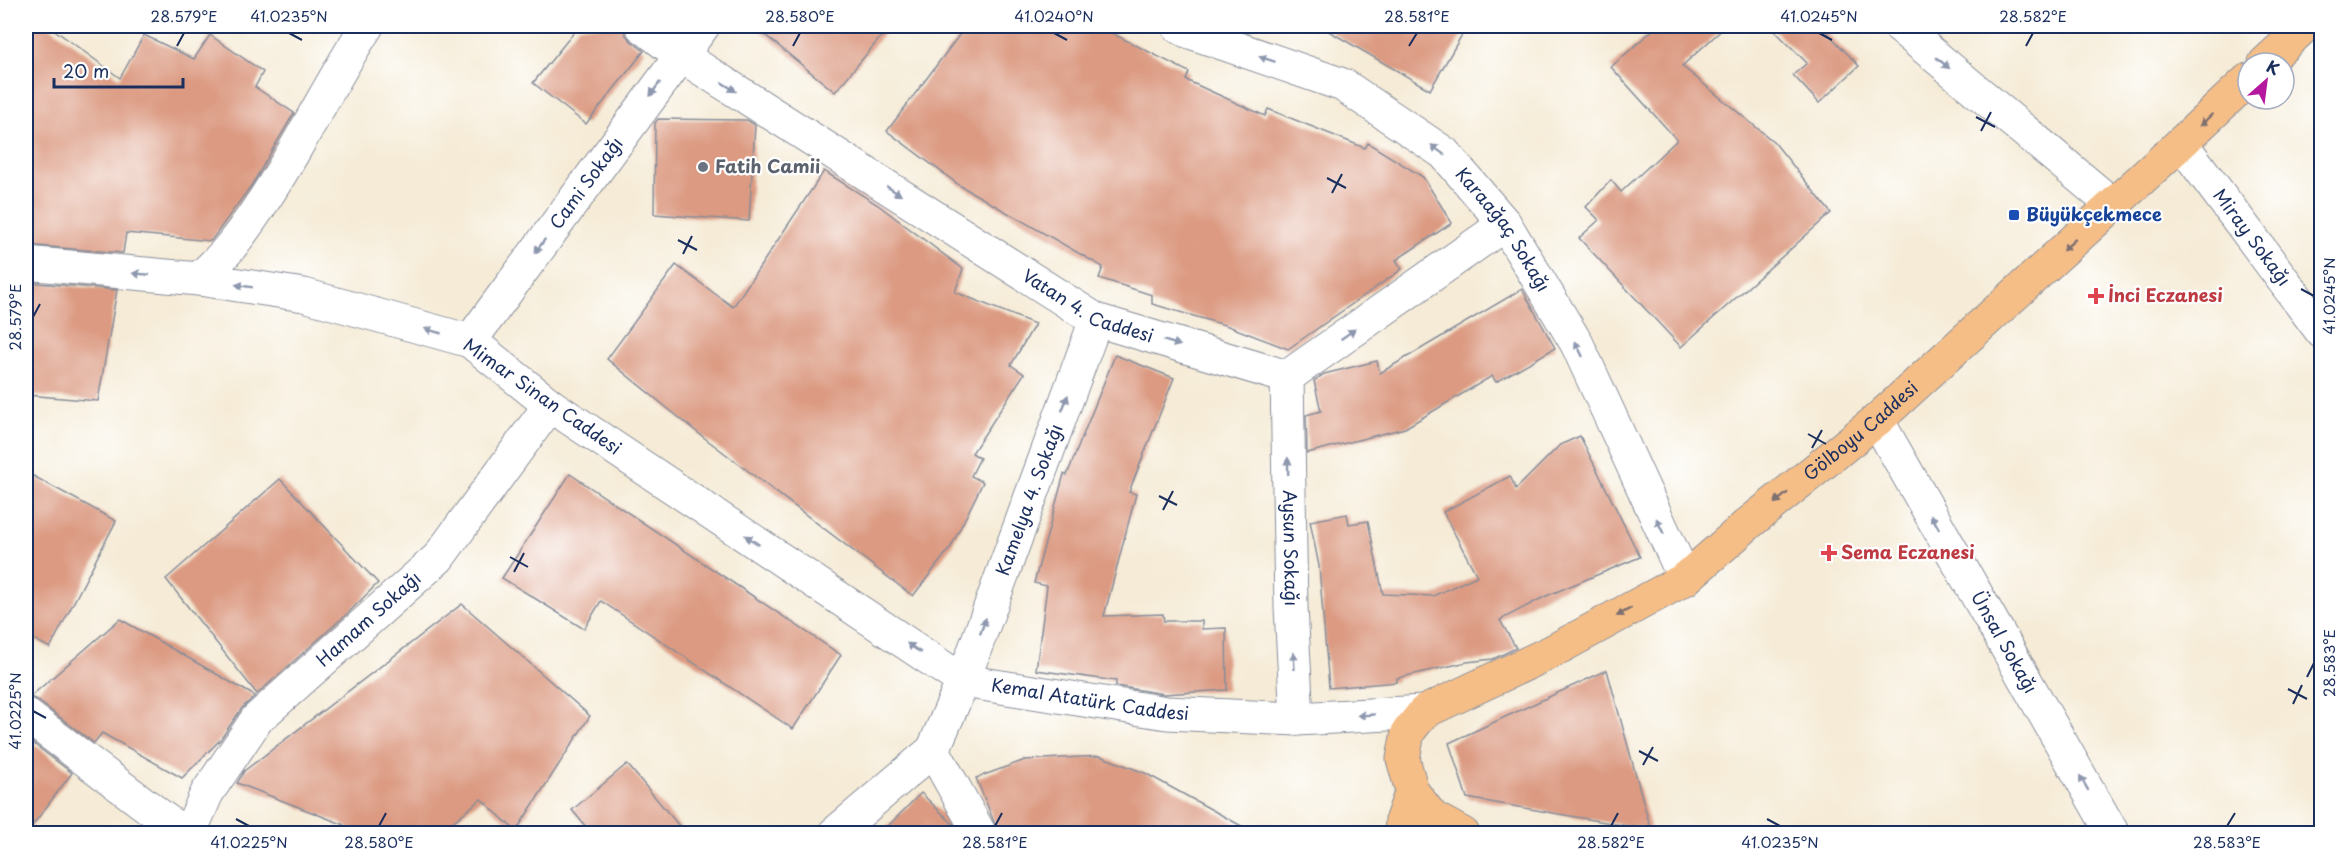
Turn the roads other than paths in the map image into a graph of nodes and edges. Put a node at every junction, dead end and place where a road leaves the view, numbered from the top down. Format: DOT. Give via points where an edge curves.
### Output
graph roads {
  1 [pos="366,26"];
  2 [pos="642,26"];
  3 [pos="703,26"];
  4 [pos="1178,26"];
  5 [pos="1899,26"];
  6 [pos="2305,26"];
  7 [pos="2278,51"];
  8 [pos="680,56"];
  9 [pos="2236,91"];
  10 [pos="2181,143"];
  11 [pos="2113,205"];
  12 [pos="1505,224"];
  13 [pos="26,263"];
  14 [pos="199,279"];
  15 [pos="1096,320"];
  16 [pos="2322,332"];
  17 [pos="470,341"];
  18 [pos="1287,378"];
  19 [pos="550,405"];
  20 [pos="1877,420"];
  21 [pos="1684,579"];
  22 [pos="963,681"];
  23 [pos="1424,712"];
  24 [pos="26,715"];
  25 [pos="1297,719"];
  26 [pos="933,750"];
  27 [pos="1412,791"];
  28 [pos="184,834"];
  29 [pos="189,834"];
  30 [pos="834,834"];
  31 [pos="980,834"];
  32 [pos="1401,834"];
  33 [pos="1463,834"];
  34 [pos="2113,834"];
  1 -- 14 [label="street" via="284,167 231,246"];
  2 -- 8 [label="street, Vatan 4. Caddesi"];
  3 -- 8 [label="street, Cami Sokağı"];
  12 -- 4 [label="street, Karaağaç Sokağı, one-way" via="1444,153 1343,85"];
  5 -- 11 [label="street, one-way"];
  6 -- 7 [label="main road"];
  8 -- 15 [label="street, Vatan 4. Caddesi, one-way"];
  8 -- 17 [label="street, Cami Sokağı, one-way"];
  9 -- 10 [label="main road, Gölboyu Caddesi, one-way"];
  10 -- 11 [label="main road, Gölboyu Caddesi"];
  10 -- 16 [label="street, Miray Sokağı"];
  11 -- 20 [label="main road, Gölboyu Caddesi, one-way"];
  18 -- 12 [label="street, one-way"];
  21 -- 12 [label="street, Karaağaç Sokağı, one-way" via="1577,345"];
  14 -- 13 [label="street, Mimar Sinan Caddesi, one-way"];
  17 -- 14 [label="street, Mimar Sinan Caddesi, one-way" via="303,295"];
  15 -- 18 [label="street, Vatan 4. Caddesi, one-way"];
  22 -- 15 [label="street, Kamelya 4. Sokağı, one-way"];
  17 -- 19 [label="street, Mimar Sinan Caddesi"];
  25 -- 18 [label="street, Aysun Sokağı, one-way"];
  22 -- 19 [label="street, Mimar Sinan Caddesi, one-way"];
  19 -- 29 [label="street, Hamam Sokağı" via="438,558 257,719 207,793"];
  20 -- 21 [label="main road, Gölboyu Caddesi, one-way"];
  34 -- 20 [label="street, Ünsal Sokağı, one-way"];
  21 -- 23 [label="main road, Gölboyu Caddesi, one-way" via="1551,652"];
  22 -- 25 [label="street, Kemal Atatürk Caddesi" via="1167,713"];
  22 -- 26 [label="street"];
  23 -- 25 [label="street, Kemal Atatürk Caddesi, one-way"];
  23 -- 27 [label="main road" via="1408,732 1403,759"];
  24 -- 28 [label="street"];
  26 -- 30 [label="street"];
  26 -- 31 [label="street"];
  27 -- 32 [label="main road"];
  27 -- 33 [label="main road" via="1432,817"];
}
